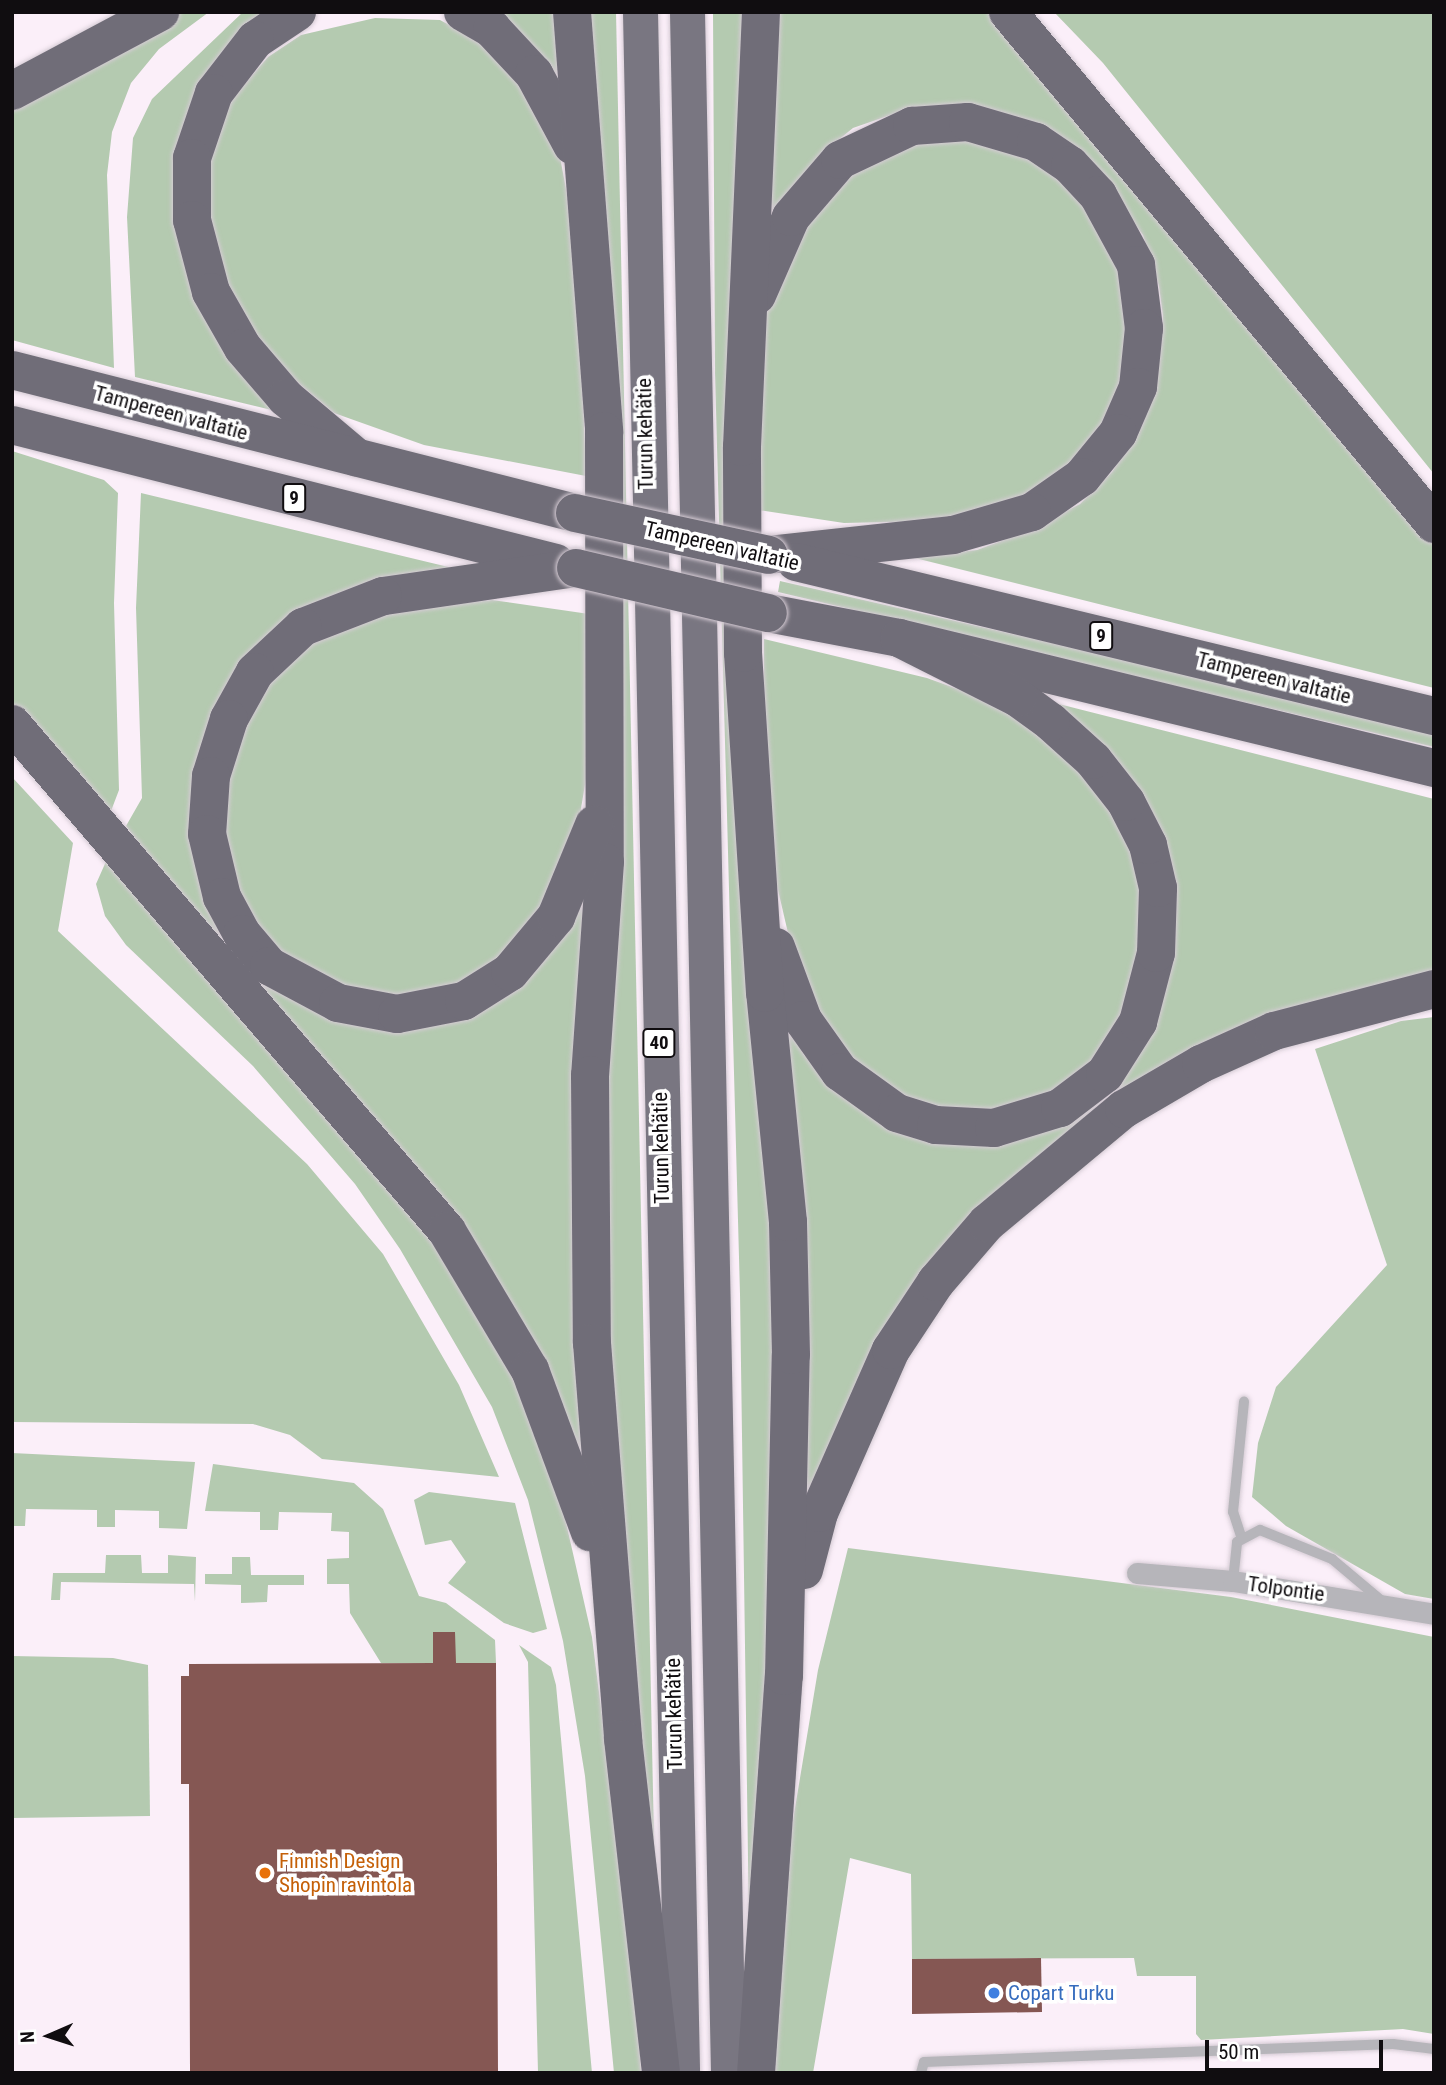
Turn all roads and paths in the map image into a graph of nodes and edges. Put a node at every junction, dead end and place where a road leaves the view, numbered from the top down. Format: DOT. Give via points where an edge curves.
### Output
graph roads {
  1 [pos="160,12"];
  2 [pos="297,12"];
  3 [pos="463,12"];
  4 [pos="572,12"];
  5 [pos="640,12"];
  6 [pos="687,12"];
  7 [pos="761,12"];
  8 [pos="1008,12"];
  9 [pos="12,91"];
  10 [pos="585,184"];
  11 [pos="747,324"];
  12 [pos="12,370"];
  13 [pos="12,425"];
  14 [pos="363,463"];
  15 [pos="1434,524"];
  16 [pos="769,555"];
  17 [pos="576,568"];
  18 [pos="899,638"];
  19 [pos="1434,716"];
  20 [pos="12,724"];
  21 [pos="1434,768"];
  22 [pos="604,793"];
  23 [pos="757,886"];
  24 [pos="1434,989"];
  25 [pos="1244,1402"];
  26 [pos="1241,1536"];
  27 [pos="1137,1573"];
  28 [pos="1233,1581"];
  29 [pos="610,1594"];
  30 [pos="1385,1604"];
  31 [pos="1434,1614"];
  32 [pos="786,1637"];
  33 [pos="1434,2049"];
  34 [pos="661,2073"];
  35 [pos="682,2073"];
  36 [pos="728,2073"];
  37 [pos="756,2073"];
  38 [pos="921,2073"];
  1 -- 9 [label="highway"];
  2 -- 14 [label="highway" via="255,40 214,93 192,158 192,220 205,276 243,348 286,398"];
  3 -- 10 [label="highway" via="500,37 546,90"];
  4 -- 10 [label="highway"];
  5 -- 35 [label="highway, Turun kehätie / 40"];
  6 -- 36 [label="highway, 40"];
  7 -- 11 [label="highway"];
  8 -- 15 [label="highway"];
  10 -- 22 [label="highway" via="604,431"];
  11 -- 16 [label="highway" via="791,217 822,177 874,140 912,126 948,122 984,124 1022,136 1070,165 1098,195 1129,246 1143,303 1142,367 1132,405 1103,455 1064,492 1032,512 980,529"];
  11 -- 23 [label="highway" via="743,653"];
  12 -- 14 [label="highway, Tampereen valtatie / 9"];
  13 -- 17 [label="highway, 9"];
  14 -- 16 [label="highway, Tampereen valtatie / 9, bridge"];
  16 -- 19 [label="highway, Tampereen valtatie / 9"];
  17 -- 18 [label="highway, 9, bridge"];
  17 -- 22 [label="highway" via="383,596 334,612 290,636 255,672 220,739 207,796 209,855 242,934 284,977 355,1008 426,1011 489,988 542,939 571,891"];
  18 -- 21 [label="highway, 9"];
  18 -- 23 [label="highway" via="1018,698 1051,722 1093,760 1130,810 1148,845 1158,888 1156,953 1130,1037 1094,1084 1033,1120 962,1128 897,1114 853,1083 811,1033 787,981"];
  20 -- 29 [label="highway" via="447,1231 530,1370 555,1429"];
  22 -- 29 [label="highway" via="588,1199 592,1343"];
  23 -- 32 [label="highway" via="791,1292"];
  24 -- 32 [label="highway" via="1274,1031 1201,1064 1124,1109 987,1223 936,1282 891,1350 854,1424 819,1513"];
  25 -- 26 [label="lane" via="1233,1512"];
  26 -- 28 [label="lane"];
  26 -- 30 [label="lane" via="1260,1530 1279,1534 1332,1559"];
  27 -- 28 [label="street, Tolpontie"];
  28 -- 30 [label="street, Tolpontie"];
  29 -- 34 [label="highway"];
  30 -- 31 [label="street, Tolpontie"];
  32 -- 37 [label="highway"];
  33 -- 38 [label="lane" via="1393,2045 924,2062"];
}
